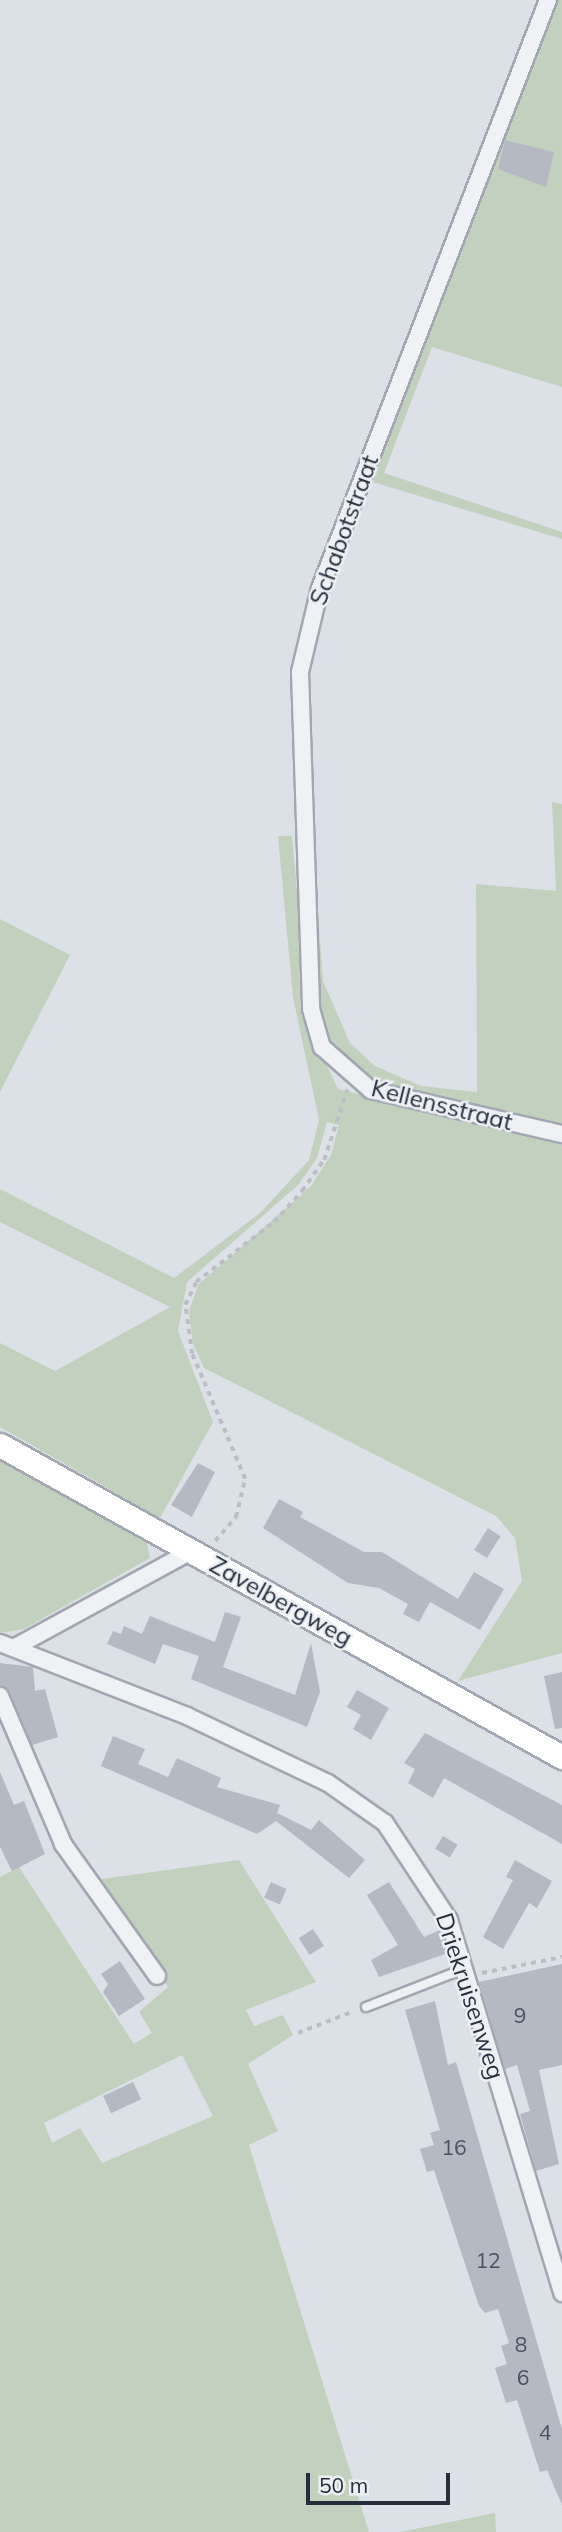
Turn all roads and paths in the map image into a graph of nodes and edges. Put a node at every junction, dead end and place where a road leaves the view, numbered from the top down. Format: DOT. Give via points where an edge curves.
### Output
graph roads {
  1 [pos="548,0"];
  2 [pos="351,1078"];
  3 [pos="562,1134"];
  4 [pos="0,1445"];
  5 [pos="191,1551"];
  6 [pos="0,1643"];
  7 [pos="17,1646"];
  8 [pos="0,1696"];
  9 [pos="562,1757"];
  10 [pos="562,1957"];
  11 [pos="466,1973"];
  12 [pos="157,1976"];
  13 [pos="366,2007"];
  14 [pos="298,2033"];
  15 [pos="562,2293"];
  1 -- 2 [label="street, Schabotstraat" via="320,587 300,672 311,1009 323,1047"];
  2 -- 3 [label="street, Kellensstraat" via="371,1090"];
  2 -- 5 [label="path, Kellensstraat" via="324,1160 302,1191 274,1222 196,1282 185,1306 192,1354 245,1479 236,1517 217,1539"];
  4 -- 5 [label="main road, Zavelbergweg"];
  5 -- 7 [label="street"];
  5 -- 9 [label="main road, Zavelbergweg"];
  6 -- 7 [label="street, Driekruisenweg"];
  7 -- 11 [label="street, Driekruisenweg" via="187,1716 361,1802 424,1873"];
  8 -- 12 [label="street" via="63,1844"];
  10 -- 11 [label="path"];
  11 -- 13 [label="lane"];
  11 -- 15 [label="street, Driekruisenweg"];
  13 -- 14 [label="path"];
}
